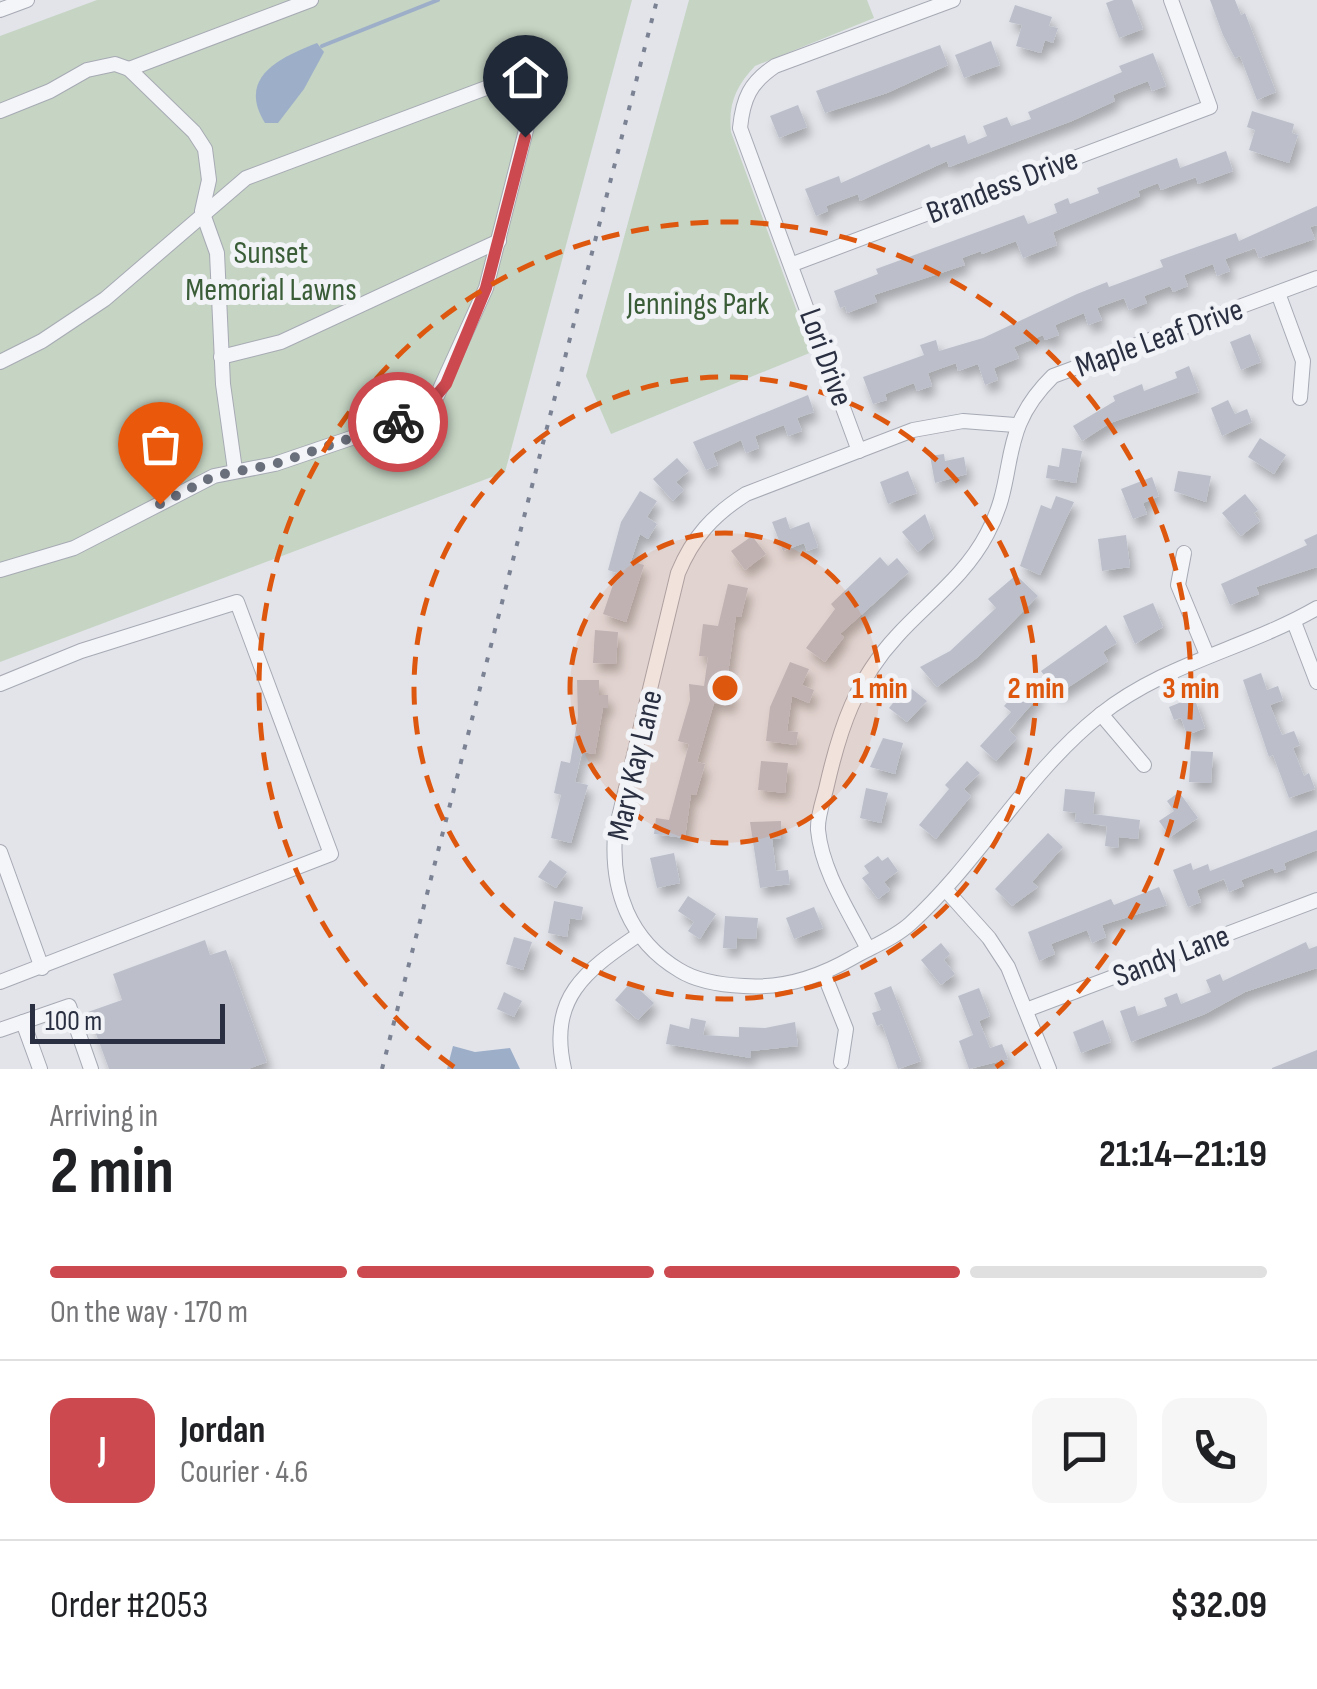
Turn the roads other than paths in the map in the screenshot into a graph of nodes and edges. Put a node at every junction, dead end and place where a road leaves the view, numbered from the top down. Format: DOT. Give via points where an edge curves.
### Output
graph roads {
  1 [pos="27,0"];
  2 [pos="311,0"];
  3 [pos="953,0"];
  4 [pos="1171,0"];
  5 [pos="0,10"];
  6 [pos="129,69"];
  7 [pos="0,111"];
  8 [pos="202,212"];
  9 [pos="499,241"];
  10 [pos="793,264"];
  11 [pos="1317,278"];
  12 [pos="1278,293"];
  13 [pos="221,356"];
  14 [pos="0,362"];
  15 [pos="1300,398"];
  16 [pos="1015,425"];
  17 [pos="860,451"];
  18 [pos="235,470"];
  19 [pos="1184,553"];
  20 [pos="0,570"];
  21 [pos="1317,608"];
  22 [pos="1294,622"];
  23 [pos="1207,655"];
  24 [pos="1317,682"];
  25 [pos="0,684"];
  26 [pos="1101,714"];
  27 [pos="1144,764"];
  28 [pos="0,852"];
  29 [pos="944,889"];
  30 [pos="1317,900"];
  31 [pos="638,935"];
  32 [pos="868,949"];
  33 [pos="0,965"];
  34 [pos="42,968"];
  35 [pos="824,974"];
  36 [pos="3,981"];
  37 [pos="1026,1010"];
  38 [pos="23,1022"];
  39 [pos="0,1030"];
  40 [pos="841,1062"];
  41 [pos="40,1069"];
  42 [pos="92,1069"];
  43 [pos="564,1069"];
  44 [pos="1049,1069"];
  1 -- 5 [label="street"];
  2 -- 6 [label="street"];
  3 -- 10 [label="street, Lori Drive" via="775,66 755,80 740,128"];
  4 -- 10 [label="street, Brandess Drive" via="1210,107"];
  6 -- 7 [label="street" via="102,64"];
  6 -- 8 [label="street" via="205,149 209,180"];
  8 -- 9 [label="street" via="263,170 542,67"];
  8 -- 13 [label="street" via="217,253"];
  8 -- 14 [label="street" via="105,299"];
  9 -- 13 [label="street" via="281,342"];
  9 -- 18 [label="street" via="446,384 426,408 275,464"];
  10 -- 17 [label="street, Lori Drive"];
  11 -- 12 [label="street, Maple Leaf Drive"];
  12 -- 15 [label="street" via="1303,361"];
  12 -- 16 [label="street, Maple Leaf Drive" via="1053,376"];
  13 -- 18 [label="street"];
  16 -- 17 [label="street, Mary Kay Lane" via="963,421 913,430"];
  16 -- 32 [label="street, Maple Leaf Drive" via="988,533 960,576 893,640 857,686 837,740 818,828 832,876"];
  17 -- 31 [label="street, Mary Kay Lane" via="746,494 690,546 615,834 618,894"];
  18 -- 20 [label="street" via="74,548"];
  19 -- 23 [label="street" via="1178,585"];
  21 -- 22 [label="street, Mary Kay Lane"];
  22 -- 23 [label="street, Mary Kay Lane"];
  22 -- 24 [label="street"];
  23 -- 26 [label="street, Mary Kay Lane" via="1137,687"];
  25 -- 34 [label="street" via="237,602 331,854"];
  26 -- 27 [label="street"];
  26 -- 29 [label="street, Mary Kay Lane" via="1026,788"];
  28 -- 34 [label="street"];
  29 -- 32 [label="street, Mary Kay Lane" via="908,926"];
  29 -- 37 [label="street" via="989,938"];
  30 -- 37 [label="street, Sandy Lane"];
  31 -- 35 [label="street, Mary Kay Lane" via="689,976 723,985 767,988"];
  31 -- 43 [label="street" via="574,985 562,1016"];
  32 -- 35 [label="street, Mary Kay Lane"];
  33 -- 36 [label="street"];
  34 -- 36 [label="street"];
  35 -- 40 [label="street" via="846,1029"];
  37 -- 44 [label="street"];
  38 -- 39 [label="street"];
  38 -- 41 [label="street"];
  38 -- 42 [label="street" via="68,1006"];
}
